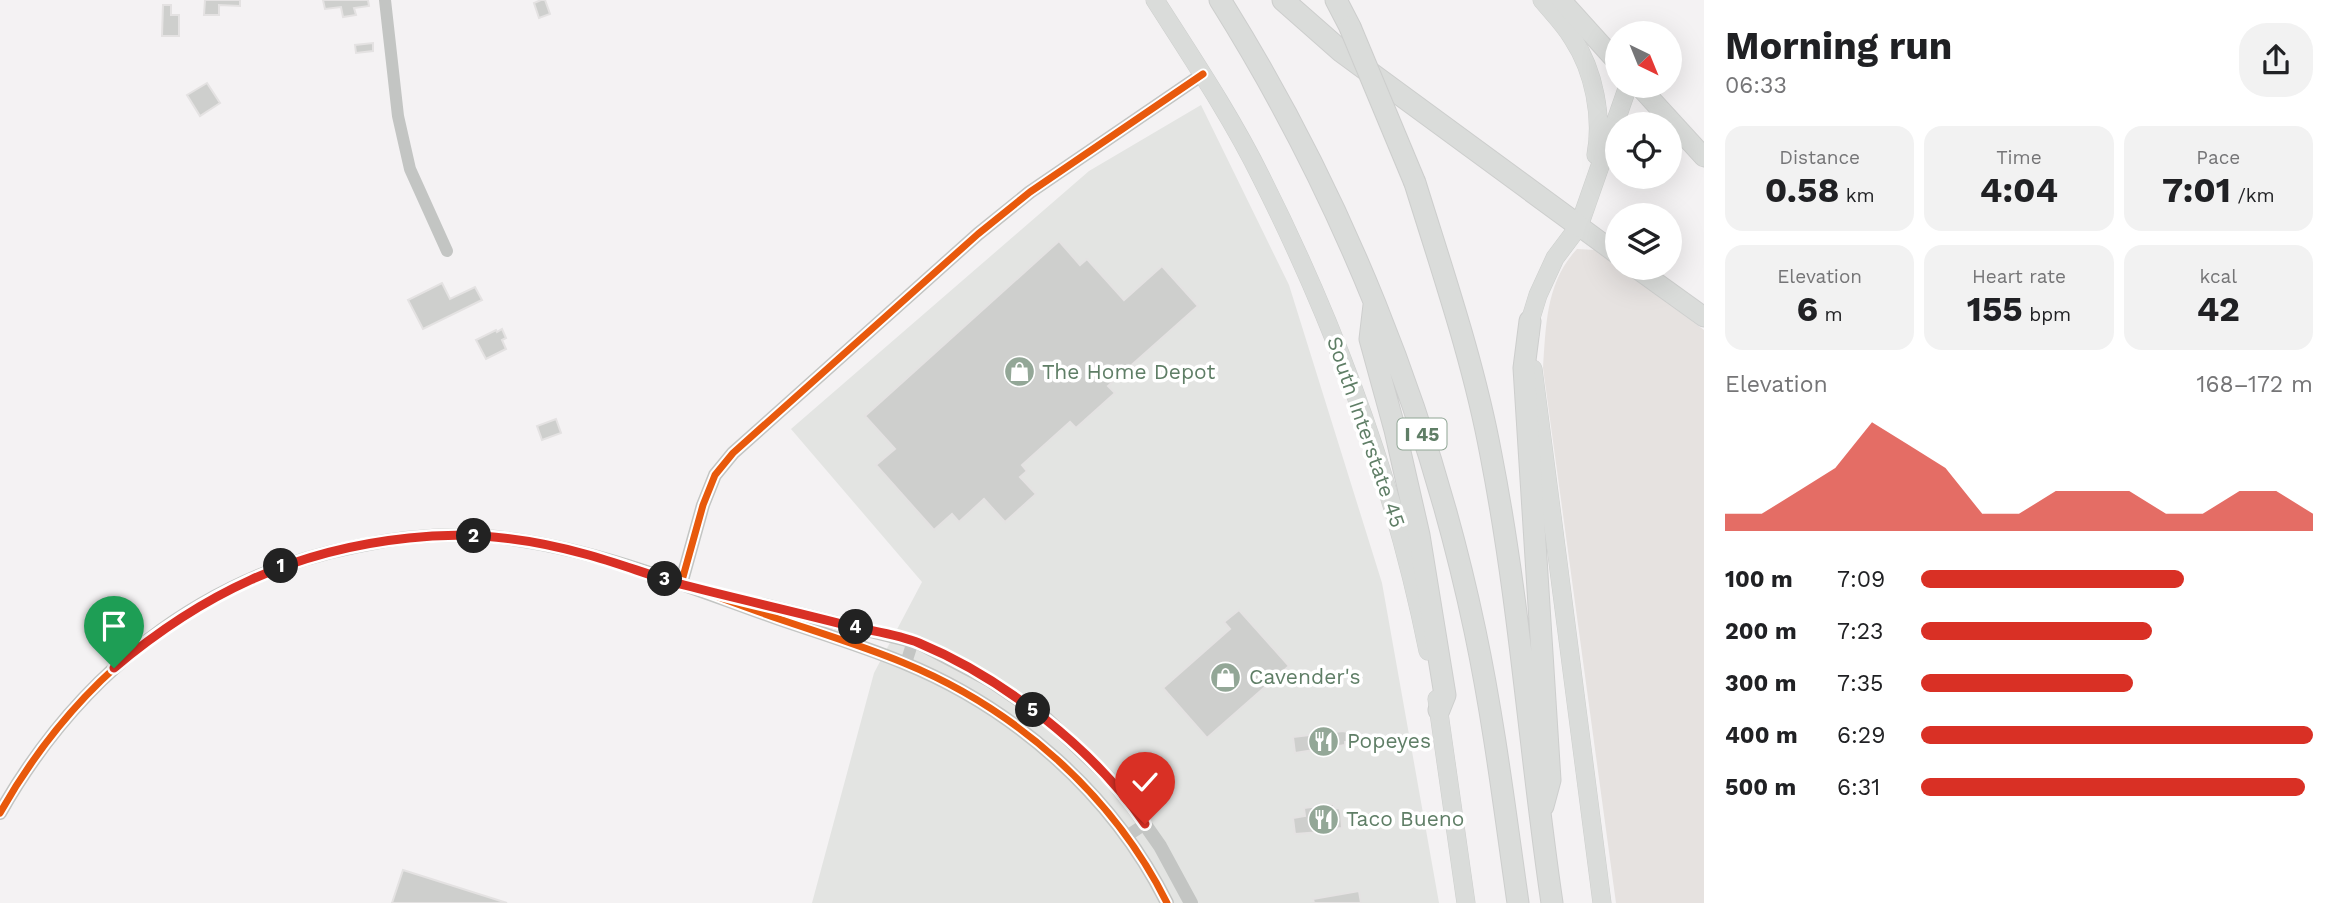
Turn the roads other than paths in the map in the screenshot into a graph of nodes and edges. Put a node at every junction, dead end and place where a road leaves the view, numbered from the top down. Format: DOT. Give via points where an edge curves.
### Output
graph roads {
  1 [pos="385,0"];
  2 [pos="1155,0"];
  3 [pos="1220,0"];
  4 [pos="1283,0"];
  5 [pos="1336,0"];
  6 [pos="1542,0"];
  7 [pos="1561,0"];
  8 [pos="1605,49"];
  9 [pos="1203,74"];
  10 [pos="1624,98"];
  11 [pos="1650,98"];
  12 [pos="1704,158"];
  13 [pos="1588,196"];
  14 [pos="1579,226"];
  15 [pos="1605,245"];
  16 [pos="447,251"];
  17 [pos="1653,280"];
  18 [pos="1374,303"];
  19 [pos="1704,317"];
  20 [pos="1530,321"];
  21 [pos="681,584"];
  22 [pos="913,641"];
  23 [pos="906,663"];
  24 [pos="1439,710"];
  25 [pos="0,813"];
  26 [pos="1540,818"];
  27 [pos="1145,824"];
  28 [pos="1127,836"];
  29 [pos="1167,903"];
  30 [pos="1191,903"];
  31 [pos="1466,903"];
  32 [pos="1518,903"];
  33 [pos="1552,903"];
  34 [pos="1602,903"];
  1 -- 16 [label="street" via="398,116 410,169"];
  2 -- 9 [label="main road, South Interstate 45"];
  3 -- 18 [label="highway, I 45" via="1318,176"];
  4 -- 14 [label="highway" via="1342,52"];
  5 -- 26 [label="highway, bridge" via="1415,183 1457,318 1491,453 1516,605"];
  6 -- 13 [label="main road" via="1573,37 1585,60 1596,101 1599,139"];
  7 -- 8 [label="main road"];
  9 -- 21 [label="street" via="1030,192 733,453 715,475 707,495"];
  9 -- 24 [label="main road, South Interstate 45" via="1261,175 1319,297 1352,383 1415,587"];
  10 -- 13 [label="main road"];
  11 -- 12 [label="main road"];
  13 -- 14 [label="main road"];
  14 -- 15 [label="main road"];
  14 -- 20 [label="main road" via="1545,276"];
  17 -- 19 [label="main road"];
  18 -- 24 [label="highway" via="1370,339 1419,535 1445,695"];
  18 -- 32 [label="highway, I 45" via="1425,442 1464,582 1492,724"];
  20 -- 26 [label="highway" via="1524,368 1550,780"];
  20 -- 34 [label="main road"];
  21 -- 22 [label="street"];
  21 -- 23 [label="street"];
  21 -- 25 [label="street" via="552,546 479,536 397,539 294,561 190,610 114,668 63,720"];
  22 -- 23 [label="street"];
  22 -- 27 [label="street" via="989,680 1046,719 1108,777"];
  23 -- 28 [label="street" via="972,696 1021,729 1075,775"];
  24 -- 31 [label="main road, South Interstate 45"];
  26 -- 33 [label="highway"];
  27 -- 28 [label="street"];
  27 -- 30 [label="street"];
  28 -- 29 [label="street"];
}
